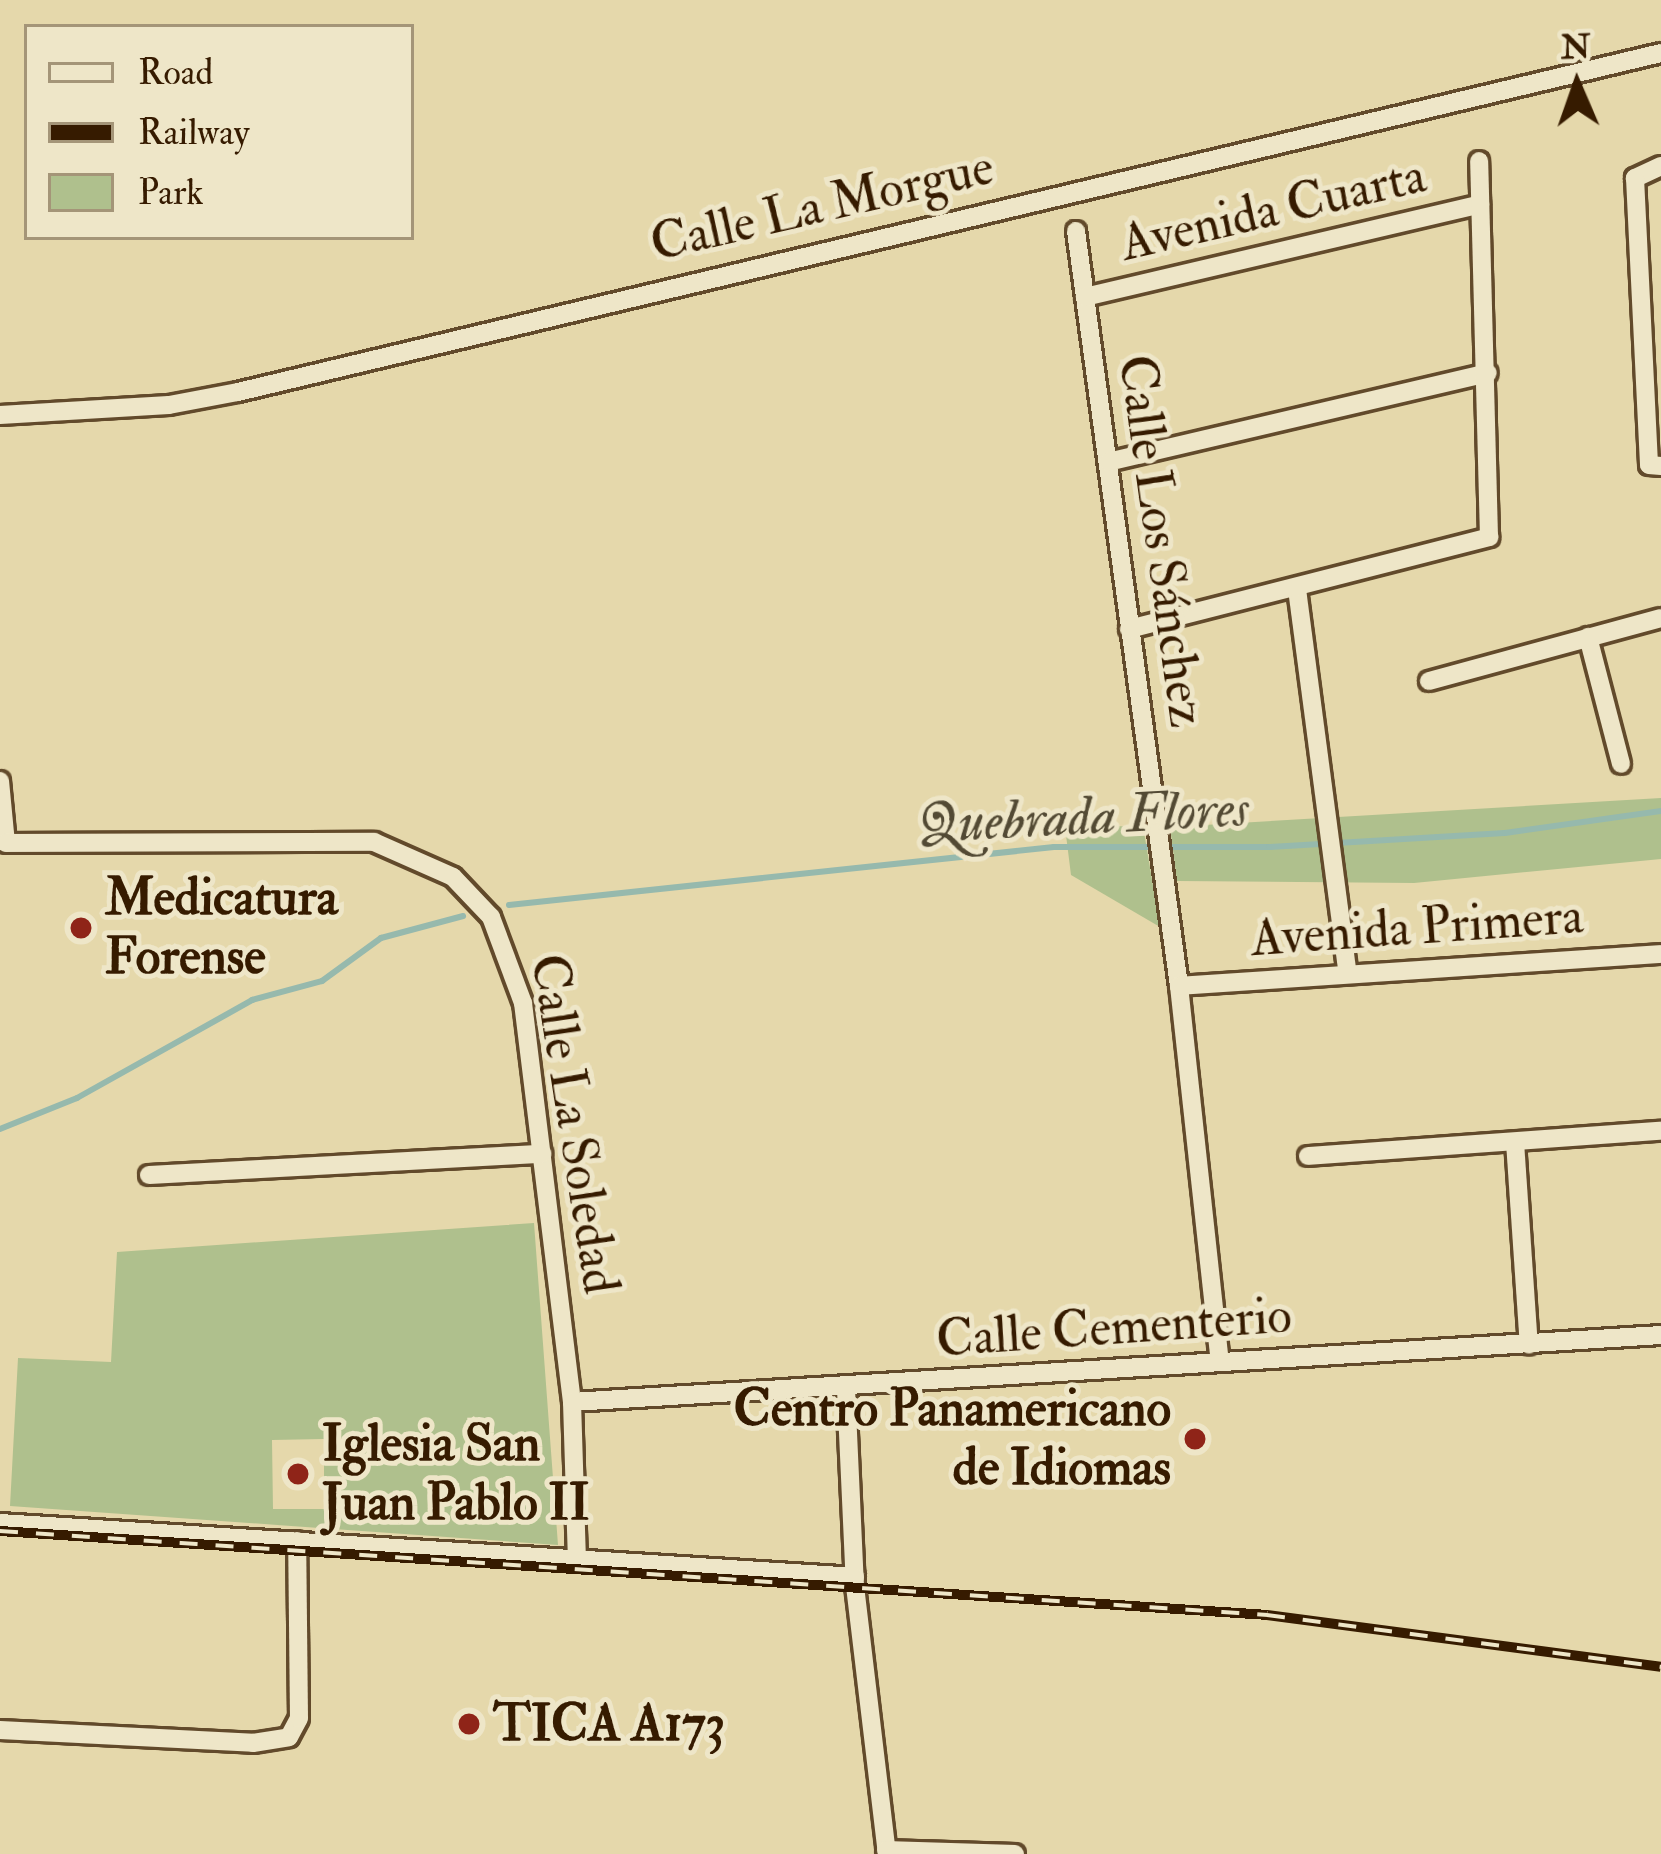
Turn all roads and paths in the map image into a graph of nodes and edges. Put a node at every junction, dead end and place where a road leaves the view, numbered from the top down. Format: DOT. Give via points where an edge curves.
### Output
graph roads {
  1 [pos="1661,53"];
  2 [pos="1479,161"];
  3 [pos="1661,166"];
  4 [pos="1480,204"];
  5 [pos="1076,231"];
  6 [pos="1085,297"];
  7 [pos="1488,373"];
  8 [pos="0,415"];
  9 [pos="1108,462"];
  10 [pos="1657,467"];
  11 [pos="1297,589"];
  12 [pos="1661,618"];
  13 [pos="1130,628"];
  14 [pos="1588,637"];
  15 [pos="1429,682"];
  16 [pos="1621,764"];
  17 [pos="0,781"];
  18 [pos="1661,955"];
  19 [pos="1348,974"];
  20 [pos="1179,986"];
  21 [pos="1661,1131"];
  22 [pos="1515,1142"];
  23 [pos="542,1154"];
  24 [pos="1308,1156"];
  25 [pos="149,1175"];
  26 [pos="1661,1335"];
  27 [pos="1529,1346"];
  28 [pos="1220,1362"];
  29 [pos="846,1388"];
  30 [pos="572,1402"];
  31 [pos="0,1523"];
  32 [pos="297,1540"];
  33 [pos="577,1560"];
  34 [pos="855,1576"];
  35 [pos="0,1730"];
  36 [pos="887,1852"];
  37 [pos="1016,1854"];
  1 -- 8 [label="street, Calle La Morgue" via="238,392 169,405"];
  2 -- 4 [label="street"];
  3 -- 10 [label="street" via="1638,172"];
  4 -- 6 [label="street, Avenida Cuarta"];
  4 -- 7 [label="street"];
  5 -- 6 [label="street, Calle Los Sánchez"];
  6 -- 9 [label="street, Calle Los Sánchez"];
  7 -- 9 [label="street"];
  7 -- 11 [label="street" via="1489,537"];
  9 -- 13 [label="street, Calle Los Sánchez"];
  11 -- 13 [label="street"];
  11 -- 19 [label="street"];
  12 -- 14 [label="street"];
  13 -- 20 [label="street, Calle Los Sánchez"];
  14 -- 15 [label="street"];
  14 -- 16 [label="street"];
  17 -- 23 [label="street, Calle La Soledad" via="6,843 374,842 453,877 508,945"];
  18 -- 19 [label="street, Avenida Primera"];
  19 -- 20 [label="street, Avenida Primera"];
  20 -- 28 [label="street, Calle Los Sánchez"];
  21 -- 22 [label="street"];
  22 -- 24 [label="street"];
  22 -- 27 [label="street"];
  23 -- 25 [label="street"];
  23 -- 30 [label="street, Calle La Soledad"];
  26 -- 27 [label="street, Calle Cementerio"];
  27 -- 28 [label="street, Calle Cementerio"];
  28 -- 29 [label="street, Calle Cementerio"];
  29 -- 30 [label="street, Calle Cementerio"];
  29 -- 34 [label="street"];
  30 -- 33 [label="street, Calle La Soledad"];
  31 -- 32 [label="street"];
  32 -- 33 [label="street"];
  32 -- 35 [label="street" via="299,1718 289,1737 253,1743"];
  33 -- 34 [label="street"];
  34 -- 36 [label="street"];
  36 -- 37 [label="street"];
}
